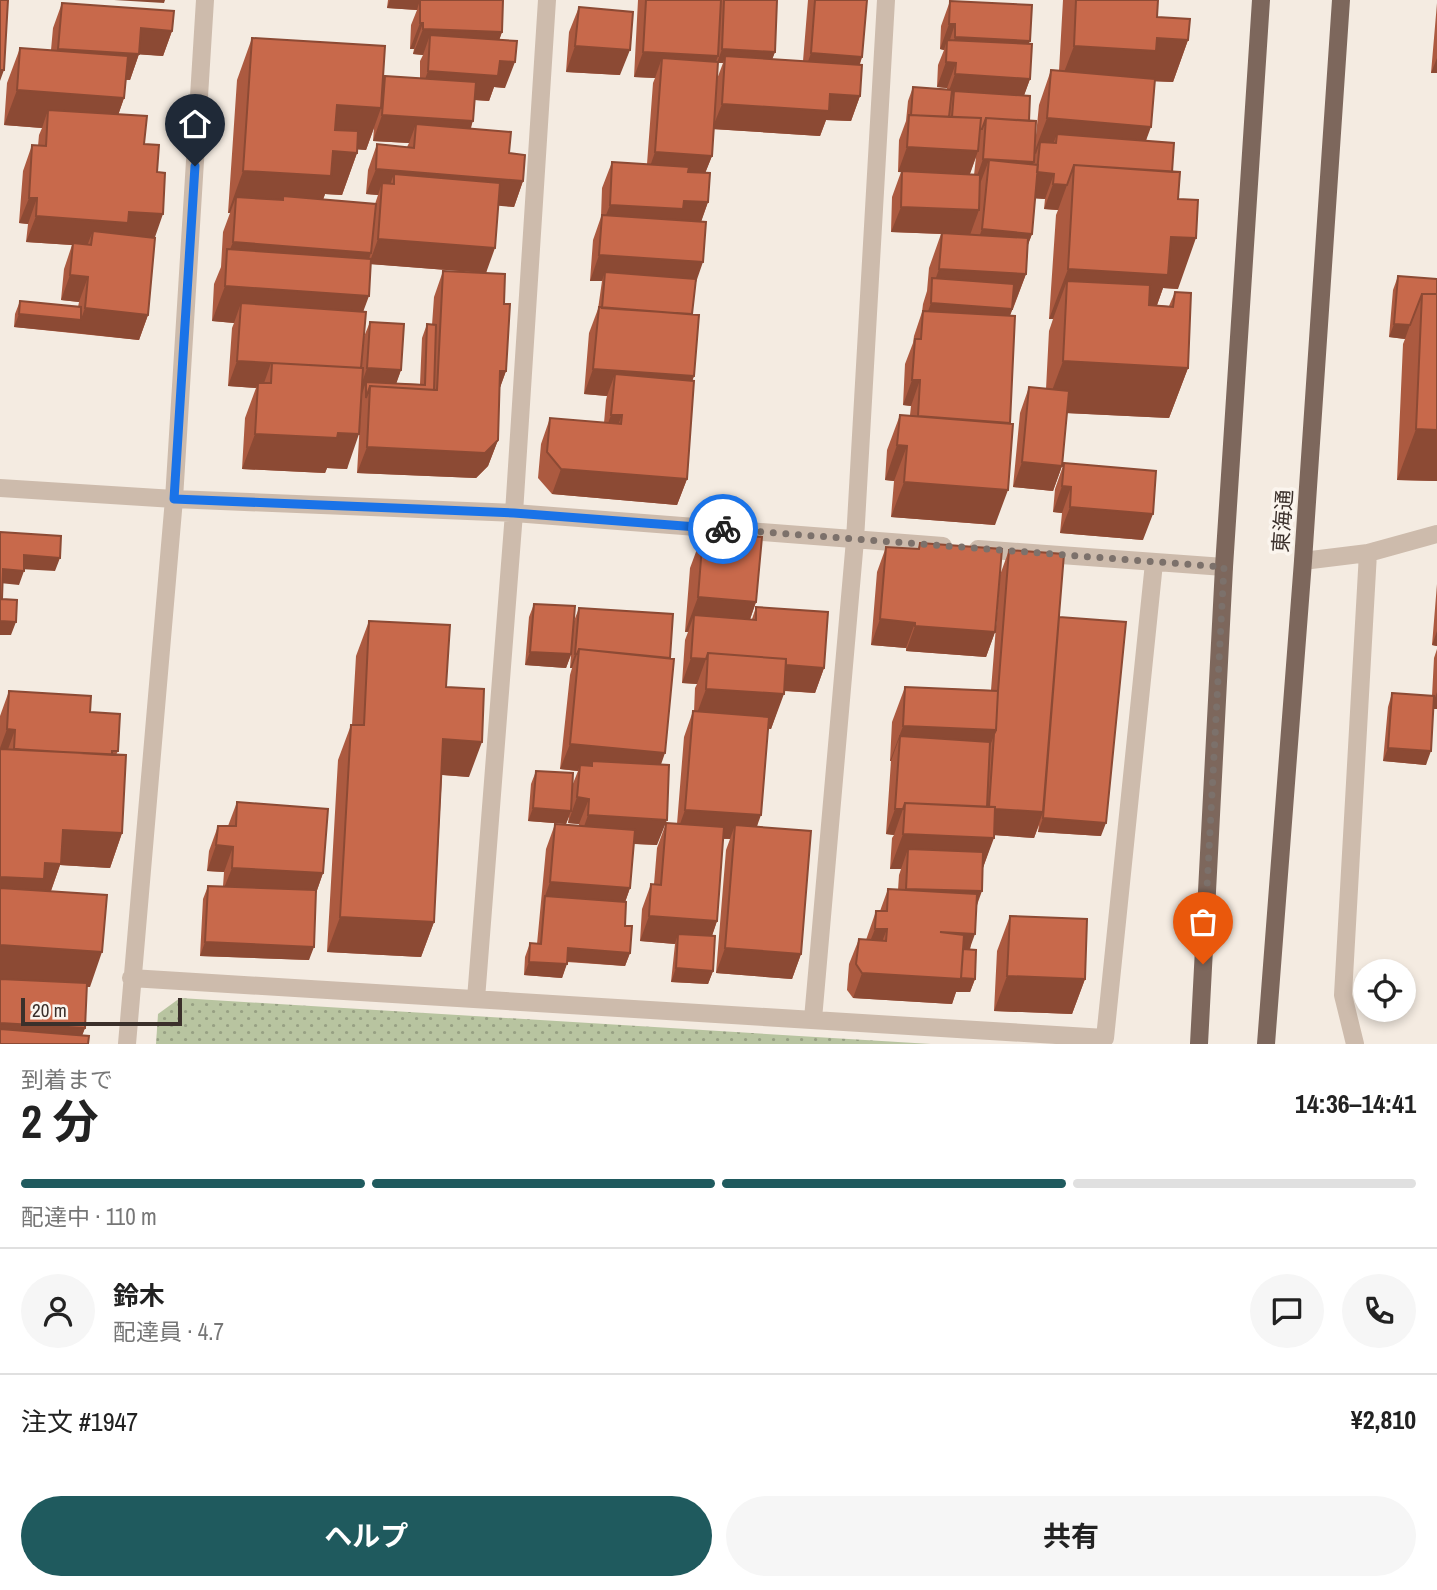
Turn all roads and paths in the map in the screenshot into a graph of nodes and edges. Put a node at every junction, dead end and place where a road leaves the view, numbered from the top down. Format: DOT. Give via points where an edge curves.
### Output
graph roads {
  1 [pos="205,0"];
  2 [pos="547,0"];
  3 [pos="886,0"];
  4 [pos="1261,0"];
  5 [pos="1341,0"];
  6 [pos="0,488"];
  7 [pos="174,499"];
  8 [pos="514,513"];
  9 [pos="1437,534"];
  10 [pos="855,540"];
  11 [pos="1368,553"];
  12 [pos="1303,561"];
  13 [pos="1154,563"];
  14 [pos="1224,567"];
  15 [pos="131,978"];
  16 [pos="476,999"];
  17 [pos="813,1019"];
  18 [pos="1105,1041"];
  19 [pos="127,1044"];
  20 [pos="1199,1044"];
  21 [pos="1266,1044"];
  22 [pos="1355,1044"];
  1 -- 7 [label="street"];
  2 -- 8 [label="street"];
  3 -- 10 [label="street"];
  4 -- 14 [label="main road"];
  5 -- 12 [label="main road, 東海通"];
  6 -- 7 [label="street"];
  7 -- 8 [label="street"];
  7 -- 15 [label="street"];
  8 -- 10 [label="street"];
  8 -- 16 [label="street"];
  9 -- 11 [label="street"];
  10 -- 13 [label="street"];
  10 -- 17 [label="street"];
  11 -- 12 [label="street"];
  11 -- 22 [label="street" via="1343,995"];
  12 -- 21 [label="main road, 東海通"];
  13 -- 14 [label="street"];
  13 -- 18 [label="street"];
  14 -- 20 [label="main road"];
  15 -- 16 [label="street"];
  15 -- 19 [label="street"];
  16 -- 17 [label="street"];
  17 -- 18 [label="street"];
}
